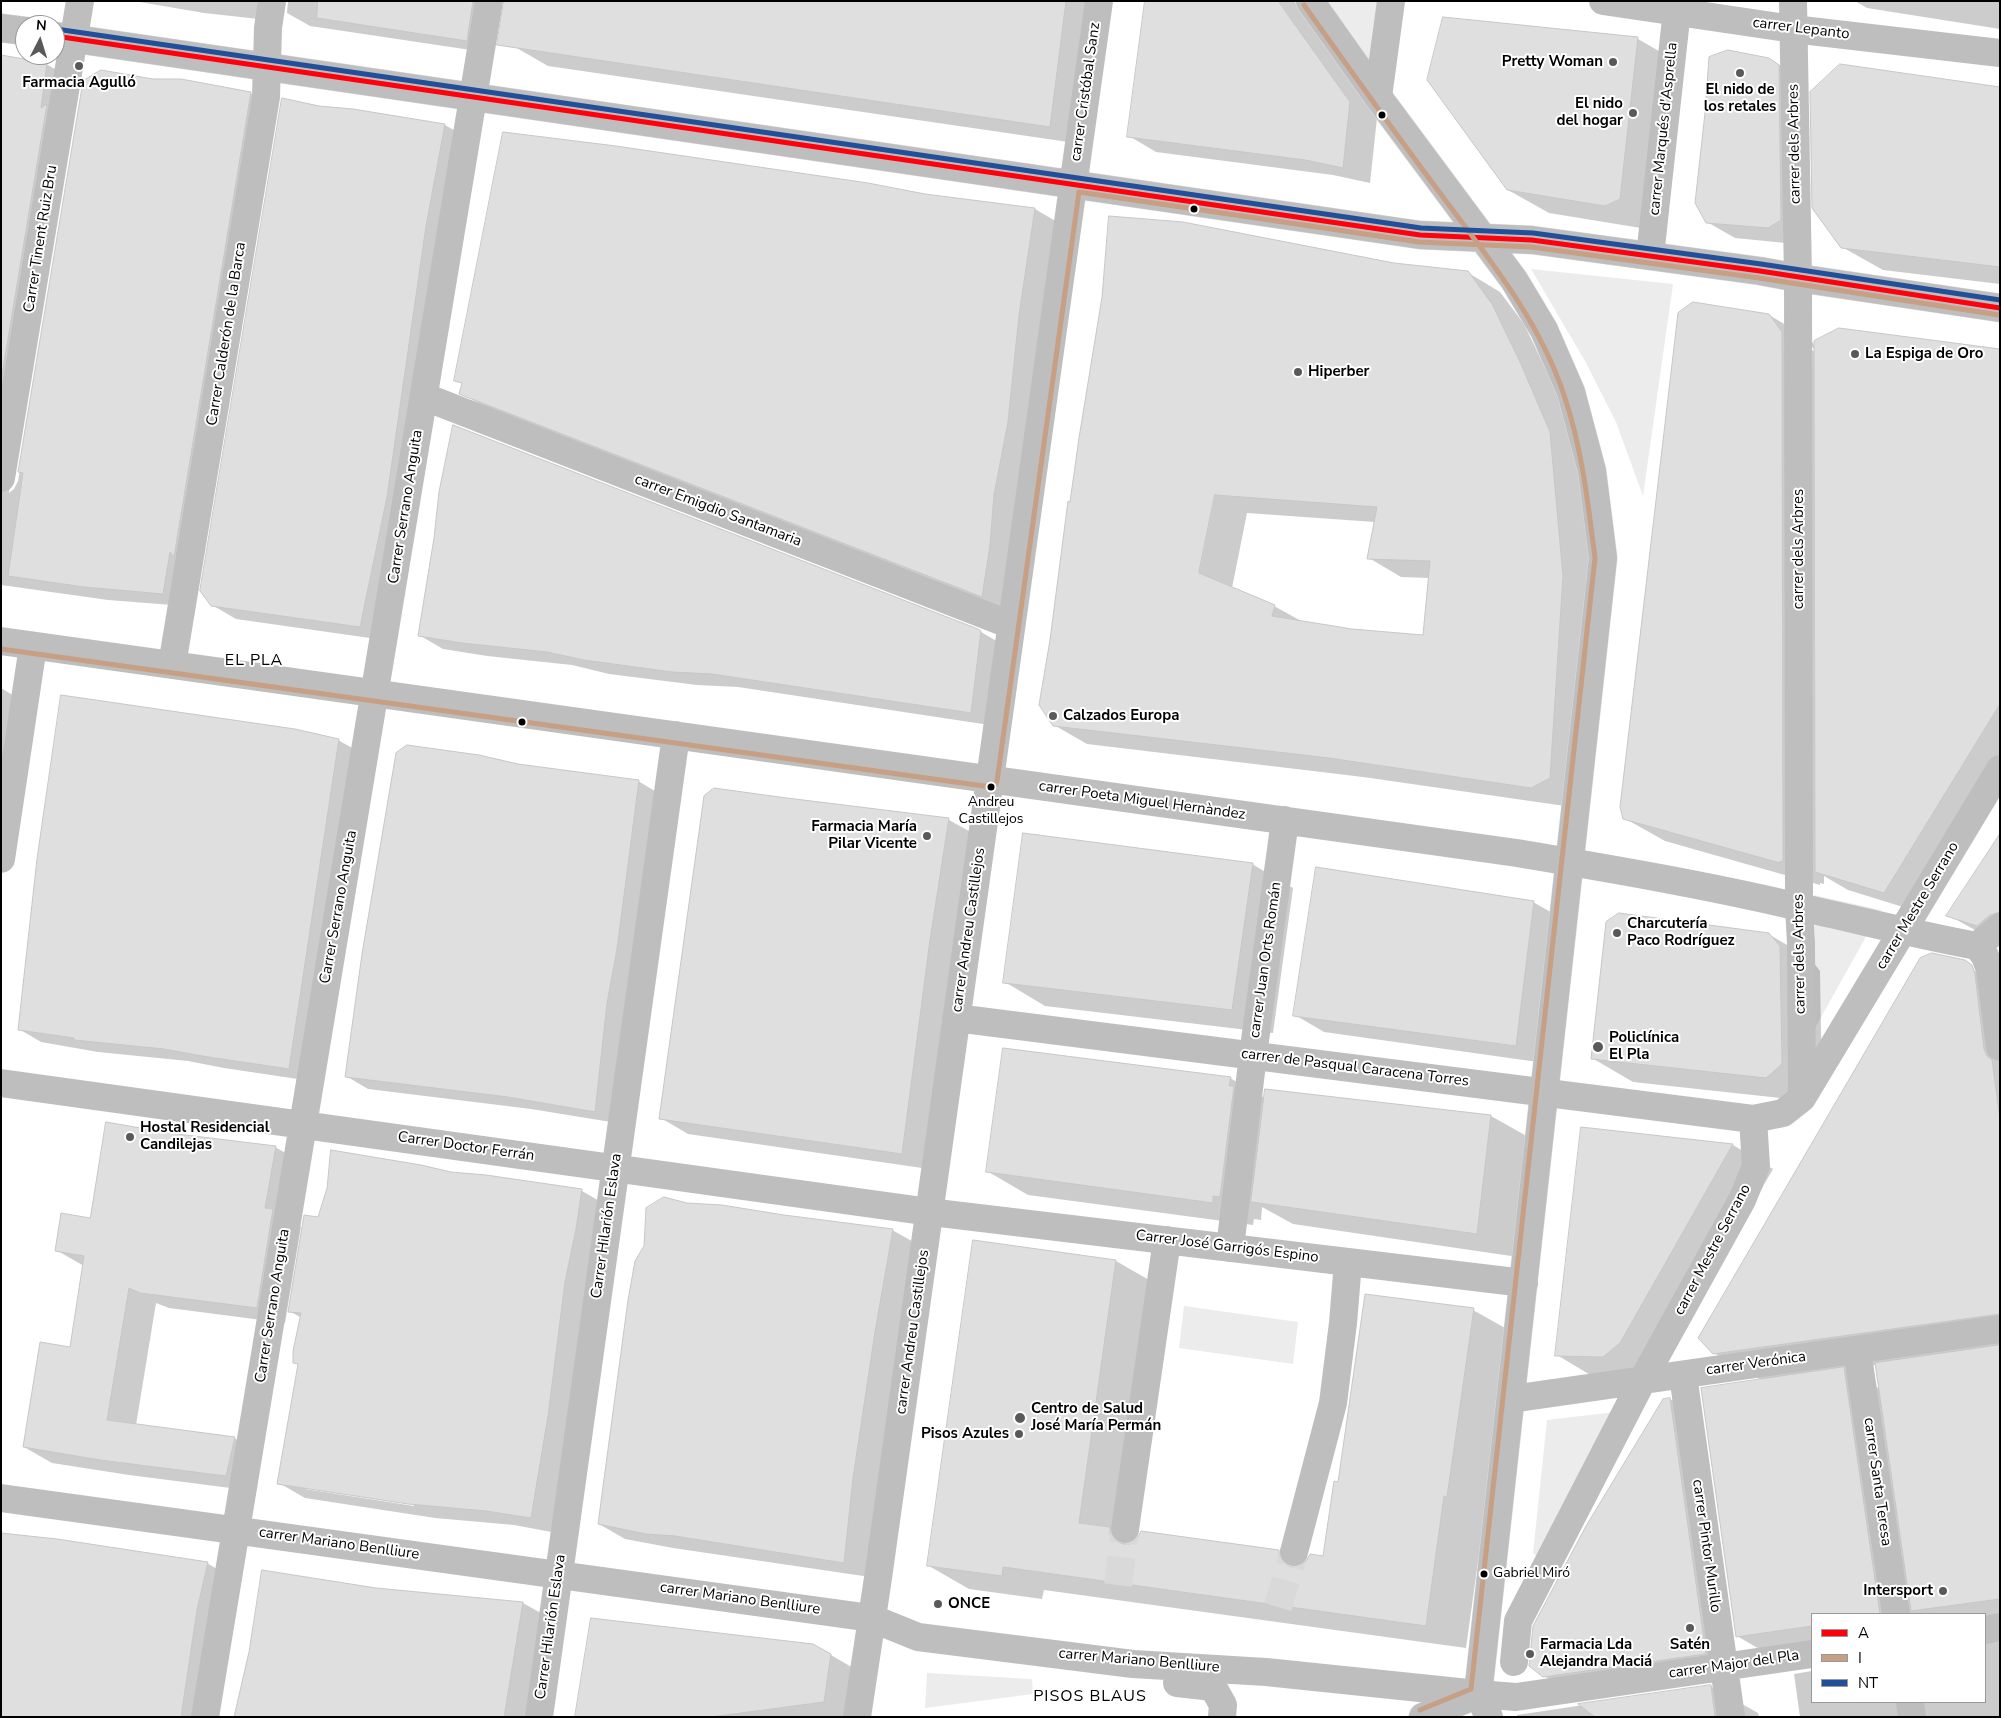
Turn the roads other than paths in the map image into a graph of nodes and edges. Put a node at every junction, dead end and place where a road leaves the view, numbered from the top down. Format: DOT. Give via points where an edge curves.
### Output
graph roads {
  1 [pos="80,1"];
  2 [pos="272,1"];
  3 [pos="489,1"];
  4 [pos="1099,1"];
  5 [pos="1310,1"];
  6 [pos="1391,1"];
  7 [pos="1603,1"];
  8 [pos="1793,1"];
  9 [pos="1677,6"];
  10 [pos="1,28"];
  11 [pos="1793,29"];
  12 [pos="15,30"];
  13 [pos="65,37"];
  14 [pos="2000,54"];
  15 [pos="61,65"];
  16 [pos="266,66"];
  17 [pos="475,96"];
  18 [pos="1378,97"];
  19 [pos="1073,183"];
  20 [pos="1484,238"];
  21 [pos="1650,256"];
  22 [pos="1798,278"];
  23 [pos="2000,308"];
  24 [pos="425,397"];
  25 [pos="1,478"];
  26 [pos="1011,625"];
  27 [pos="1,641"];
  28 [pos="34,646"];
  29 [pos="172,665"];
  30 [pos="375,694"];
  31 [pos="676,734"];
  32 [pos="2000,768"];
  33 [pos="990,780"];
  34 [pos="1285,820"];
  35 [pos="1,859"];
  36 [pos="1570,862"];
  37 [pos="1799,907"];
  38 [pos="2000,928"];
  39 [pos="1903,932"];
  40 [pos="1976,946"];
  41 [pos="956,1018"];
  42 [pos="2000,1047"];
  43 [pos="1253,1055"];
  44 [pos="1,1082"];
  45 [pos="1545,1093"];
  46 [pos="1802,1098"];
  47 [pos="1753,1119"];
  48 [pos="302,1124"];
  49 [pos="615,1167"];
  50 [pos="930,1212"];
  51 [pos="1167,1240"];
  52 [pos="1230,1248"];
  53 [pos="1348,1262"];
  54 [pos="1524,1283"];
  55 [pos="2000,1329"];
  56 [pos="1857,1350"];
  57 [pos="1683,1375"];
  58 [pos="1642,1381"];
  59 [pos="1511,1399"];
  60 [pos="1,1498"];
  61 [pos="1125,1528"];
  62 [pos="236,1530"];
  63 [pos="1294,1552"];
  64 [pos="558,1573"];
  65 [pos="1896,1613"];
  66 [pos="871,1618"];
  67 [pos="2000,1627"];
  68 [pos="1986,1630"];
  69 [pos="1811,1654"];
  70 [pos="1514,1662"];
  71 [pos="1133,1664"];
  72 [pos="1723,1667"];
  73 [pos="1910,1703"];
  74 [pos="1483,1706"];
  75 [pos="205,1717"];
  76 [pos="539,1717"];
  77 [pos="857,1717"];
  78 [pos="1222,1717"];
  79 [pos="1423,1717"];
  80 [pos="1731,1717"];
  81 [pos="1912,1717"];
  1 -- 13 [label="street, Carrer Tinent Ruiz Bru"];
  2 -- 16 [label="street, Carrer Calderón de la Barca"];
  3 -- 17 [label="street, Carrer Serrano Anguita"];
  4 -- 19 [label="street, carrer Cristóbal Sanz"];
  5 -- 18 [label="street"];
  6 -- 18 [label="street"];
  7 -- 9 [label="street, carrer Lepanto"];
  8 -- 11 [label="street, carrer dels Arbres"];
  9 -- 11 [label="street, carrer Lepanto"];
  9 -- 21 [label="street, carrer Marqués d'Asprella"];
  10 -- 12 [label="street"];
  11 -- 14 [label="street, carrer Lepanto"];
  11 -- 22 [label="street, carrer dels Arbres"];
  13 -- 16 [label="street"];
  15 -- 25 [label="street, Carrer Tinent Ruiz Bru"];
  16 -- 17 [label="street"];
  16 -- 29 [label="street, Carrer Calderón de la Barca" via="266,97"];
  17 -- 19 [label="street"];
  17 -- 24 [label="street, Carrer Serrano Anguita"];
  18 -- 20 [label="street"];
  19 -- 20 [label="street" via="1420,235"];
  19 -- 26 [label="street, carrer Andreu Castillejos"];
  20 -- 21 [label="street" via="1532,240"];
  20 -- 36 [label="street" via="1544,330 1571,392 1592,471 1603,558"];
  21 -- 22 [label="street"];
  22 -- 23 [label="street"];
  22 -- 37 [label="street, carrer dels Arbres"];
  24 -- 26 [label="street, carrer Emigdio Santamaria"];
  24 -- 30 [label="street, Carrer Serrano Anguita"];
  26 -- 33 [label="street, carrer Andreu Castillejos"];
  27 -- 28 [label="street, carrer Poeta Miguel Hernàndez"];
  28 -- 29 [label="street, carrer Poeta Miguel Hernàndez"];
  28 -- 35 [label="street"];
  29 -- 30 [label="street, carrer Poeta Miguel Hernàndez"];
  30 -- 31 [label="street, carrer Poeta Miguel Hernàndez"];
  30 -- 48 [label="street, Carrer Serrano Anguita"];
  31 -- 33 [label="street, carrer Poeta Miguel Hernàndez"];
  31 -- 49 [label="street, Carrer Hilarión Eslava"];
  32 -- 39 [label="street, carrer Mestre Serrano"];
  33 -- 34 [label="street, carrer Poeta Miguel Hernàndez"];
  33 -- 41 [label="street, carrer Andreu Castillejos"];
  34 -- 36 [label="street, carrer Poeta Miguel Hernàndez"];
  34 -- 43 [label="street, carrer Juan Orts Román"];
  36 -- 37 [label="street, carrer Poeta Miguel Hernàndez"];
  36 -- 45 [label="street"];
  37 -- 39 [label="street, carrer Poeta Miguel Hernàndez"];
  37 -- 46 [label="street, carrer dels Arbres"];
  38 -- 40 [label="street"];
  39 -- 40 [label="street, carrer Poeta Miguel Hernàndez"];
  39 -- 46 [label="street, carrer Mestre Serrano"];
  40 -- 42 [label="street" via="1985,956 1990,970"];
  41 -- 43 [label="street, carrer de Pasqual Caracena Torres"];
  41 -- 50 [label="street, carrer Andreu Castillejos"];
  43 -- 45 [label="street, carrer de Pasqual Caracena Torres"];
  43 -- 52 [label="street, carrer Juan Orts Román"];
  44 -- 48 [label="street, Carrer Doctor Ferrán"];
  45 -- 47 [label="street, carrer de Pasqual Caracena Torres"];
  45 -- 54 [label="street"];
  46 -- 47 [label="street, carrer Mestre Serrano" via="1783,1113"];
  47 -- 58 [label="street, carrer Mestre Serrano" via="1756,1166 1742,1200"];
  48 -- 49 [label="street, Carrer Doctor Ferrán"];
  48 -- 62 [label="street, Carrer Serrano Anguita"];
  49 -- 50 [label="street, Carrer Doctor Ferrán"];
  49 -- 64 [label="street, Carrer Hilarión Eslava"];
  50 -- 51 [label="street, Carrer José Garrigós Espino"];
  50 -- 66 [label="street, carrer Andreu Castillejos"];
  51 -- 52 [label="street, Carrer José Garrigós Espino"];
  51 -- 61 [label="street"];
  52 -- 53 [label="street, Carrer José Garrigós Espino"];
  53 -- 54 [label="street, Carrer José Garrigós Espino"];
  53 -- 63 [label="street" via="1333,1403"];
  54 -- 59 [label="street"];
  55 -- 56 [label="street, carrer Verónica"];
  56 -- 57 [label="street, carrer Verónica"];
  56 -- 65 [label="street, carrer Santa Teresa"];
  57 -- 58 [label="street, carrer Verónica"];
  57 -- 72 [label="street, carrer Pintor Murillo"];
  58 -- 59 [label="street, carrer Verónica"];
  58 -- 70 [label="street, carrer Mestre Serrano" via="1518,1621"];
  59 -- 74 [label="street"];
  60 -- 62 [label="street, carrer Mariano Benlliure"];
  62 -- 64 [label="street, carrer Mariano Benlliure"];
  62 -- 75 [label="street, Carrer Serrano Anguita"];
  64 -- 66 [label="street, carrer Mariano Benlliure"];
  64 -- 76 [label="street, Carrer Hilarión Eslava"];
  66 -- 71 [label="street, carrer Mariano Benlliure" via="918,1637"];
  66 -- 77 [label="street, carrer Andreu Castillejos"];
  67 -- 68 [label="street"];
  69 -- 72 [label="street, carrer Major del Pla"];
  71 -- 74 [label="street, carrer Mariano Benlliure" via="1266,1672"];
  71 -- 78 [label="street" via="1167,1682 1213,1687 1223,1705"];
  72 -- 74 [label="street, carrer Major del Pla" via="1516,1696"];
  72 -- 80 [label="street, carrer Pintor Murillo"];
  73 -- 81 [label="street"];
  74 -- 79 [label="street"];
}
